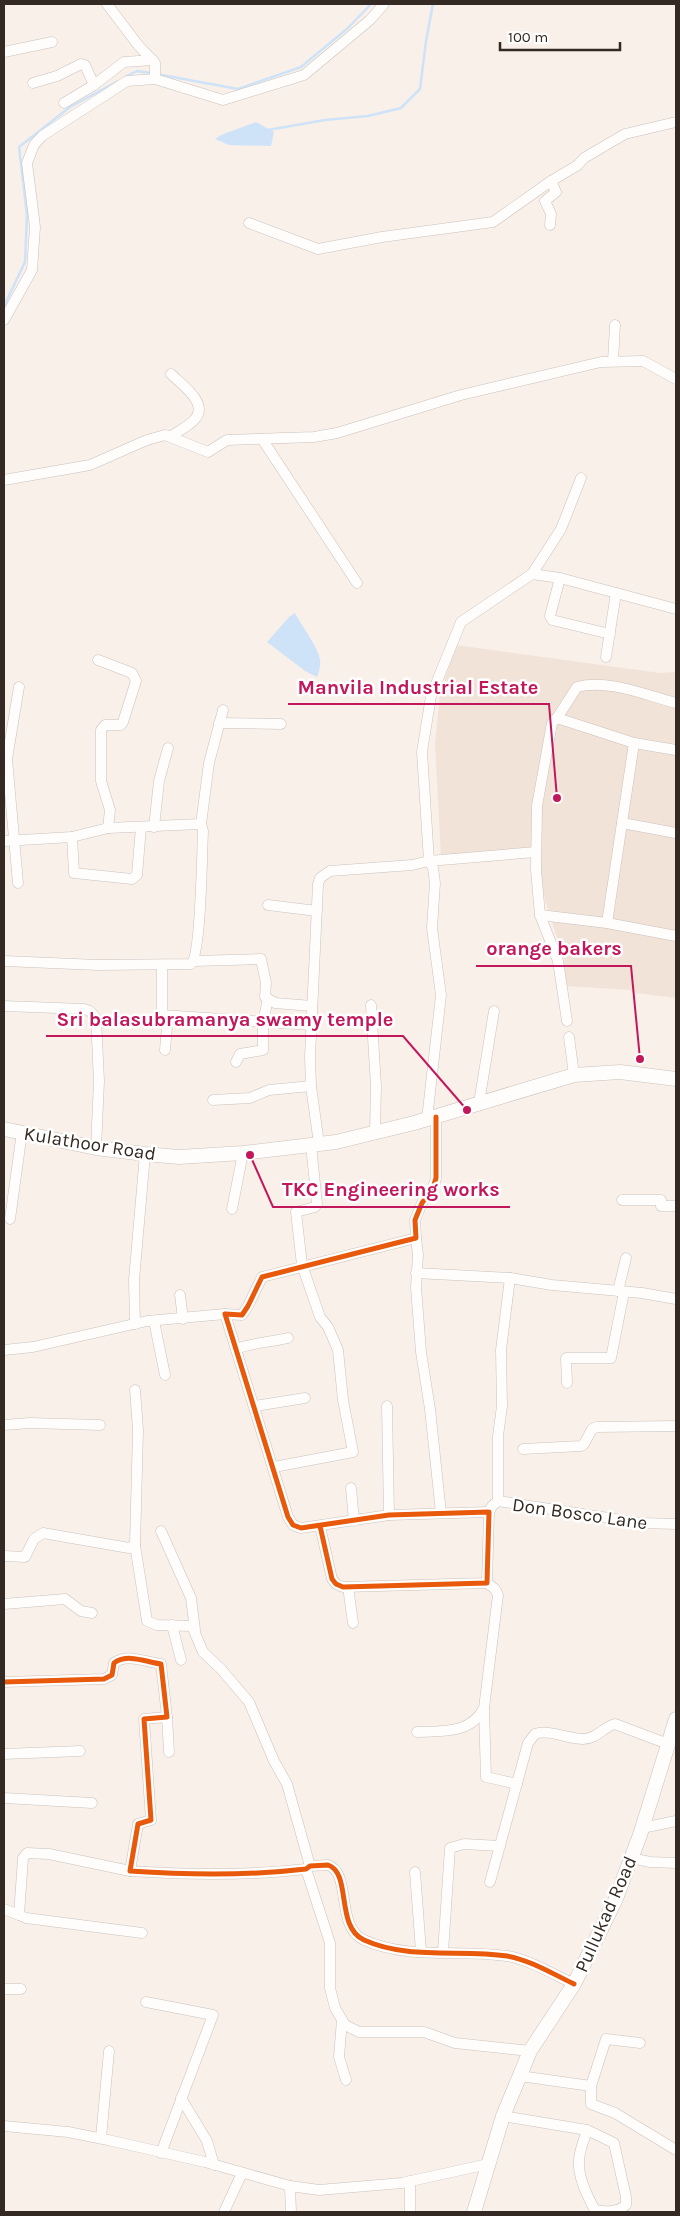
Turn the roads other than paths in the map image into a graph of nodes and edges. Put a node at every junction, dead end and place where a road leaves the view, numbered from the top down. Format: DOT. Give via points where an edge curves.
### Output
graph roads {
  1 [pos="107,4"];
  2 [pos="384,4"];
  3 [pos="52,42"];
  4 [pos="4,52"];
  5 [pos="155,68"];
  6 [pos="33,83"];
  7 [pos="94,85"];
  8 [pos="64,103"];
  9 [pos="676,122"];
  10 [pos="551,181"];
  11 [pos="248,223"];
  12 [pos="550,225"];
  13 [pos="4,320"];
  14 [pos="615,324"];
  15 [pos="613,361"];
  16 [pos="171,374"];
  17 [pos="676,379"];
  18 [pos="171,436"];
  19 [pos="262,439"];
  20 [pos="581,478"];
  21 [pos="4,480"];
  22 [pos="532,574"];
  23 [pos="560,578"];
  24 [pos="357,583"];
  25 [pos="616,593"];
  26 [pos="676,609"];
  27 [pos="610,634"];
  28 [pos="606,657"];
  29 [pos="98,660"];
  30 [pos="19,687"];
  31 [pos="676,703"];
  32 [pos="223,710"];
  33 [pos="558,718"];
  34 [pos="219,723"];
  35 [pos="281,724"];
  36 [pos="634,743"];
  37 [pos="168,748"];
  38 [pos="676,750"];
  39 [pos="622,823"];
  40 [pos="201,824"];
  41 [pos="141,826"];
  42 [pos="154,827"];
  43 [pos="108,828"];
  44 [pos="676,833"];
  45 [pos="72,837"];
  46 [pos="16,840"];
  47 [pos="4,841"];
  48 [pos="536,852"];
  49 [pos="429,861"];
  50 [pos="18,883"];
  51 [pos="268,905"];
  52 [pos="317,911"];
  53 [pos="540,915"];
  54 [pos="607,923"];
  55 [pos="676,936"];
  56 [pos="4,961"];
  57 [pos="194,961"];
  58 [pos="162,965"];
  59 [pos="268,999"];
  60 [pos="371,1005"];
  61 [pos="4,1006"];
  62 [pos="312,1006"];
  63 [pos="494,1011"];
  64 [pos="165,1015"];
  65 [pos="567,1021"];
  66 [pos="263,1022"];
  67 [pos="312,1025"];
  68 [pos="569,1037"];
  69 [pos="164,1050"];
  70 [pos="236,1062"];
  71 [pos="574,1075"];
  72 [pos="676,1078"];
  73 [pos="311,1086"];
  74 [pos="213,1100"];
  75 [pos="479,1103"];
  76 [pos="432,1118"];
  77 [pos="4,1129"];
  78 [pos="22,1132"];
  79 [pos="375,1132"];
  80 [pos="315,1144"];
  81 [pos="96,1148"];
  82 [pos="243,1153"];
  83 [pos="145,1154"];
  84 [pos="622,1200"];
  85 [pos="676,1206"];
  86 [pos="232,1209"];
  87 [pos="10,1219"];
  88 [pos="416,1238"];
  89 [pos="626,1258"];
  90 [pos="302,1265"];
  91 [pos="416,1273"];
  92 [pos="510,1278"];
  93 [pos="621,1291"];
  94 [pos="180,1295"];
  95 [pos="676,1298"];
  96 [pos="225,1314"];
  97 [pos="183,1318"];
  98 [pos="154,1321"];
  99 [pos="135,1324"];
  100 [pos="288,1338"];
  101 [pos="236,1349"];
  102 [pos="4,1350"];
  103 [pos="165,1375"];
  104 [pos="567,1383"];
  105 [pos="136,1390"];
  106 [pos="305,1398"];
  107 [pos="255,1406"];
  108 [pos="387,1406"];
  109 [pos="100,1425"];
  110 [pos="4,1426"];
  111 [pos="676,1426"];
  112 [pos="523,1449"];
  113 [pos="274,1467"];
  114 [pos="351,1488"];
  115 [pos="498,1501"];
  116 [pos="489,1512"];
  117 [pos="440,1513"];
  118 [pos="389,1515"];
  119 [pos="354,1520"];
  120 [pos="676,1524"];
  121 [pos="320,1526"];
  122 [pos="160,1531"];
  123 [pos="135,1545"];
  124 [pos="4,1556"];
  125 [pos="487,1583"];
  126 [pos="348,1587"];
  127 [pos="4,1604"];
  128 [pos="92,1613"];
  129 [pos="353,1623"];
  130 [pos="172,1625"];
  131 [pos="195,1630"];
  132 [pos="181,1660"];
  133 [pos="4,1682"];
  134 [pos="484,1708"];
  135 [pos="167,1717"];
  136 [pos="676,1722"];
  137 [pos="417,1732"];
  138 [pos="668,1744"];
  139 [pos="80,1751"];
  140 [pos="169,1752"];
  141 [pos="4,1754"];
  142 [pos="517,1784"];
  143 [pos="4,1798"];
  144 [pos="92,1802"];
  145 [pos="676,1821"];
  146 [pos="642,1828"];
  147 [pos="500,1846"];
  148 [pos="631,1858"];
  149 [pos="676,1863"];
  150 [pos="308,1868"];
  151 [pos="130,1871"];
  152 [pos="415,1872"];
  153 [pos="490,1882"];
  154 [pos="4,1909"];
  155 [pos="19,1915"];
  156 [pos="142,1933"];
  157 [pos="420,1950"];
  158 [pos="443,1952"];
  159 [pos="574,1984"];
  160 [pos="4,1989"];
  161 [pos="21,1989"];
  162 [pos="146,2002"];
  163 [pos="342,2020"];
  164 [pos="640,2043"];
  165 [pos="109,2051"];
  166 [pos="530,2051"];
  167 [pos="520,2076"];
  168 [pos="346,2080"];
  169 [pos="591,2086"];
  170 [pos="181,2098"];
  171 [pos="503,2116"];
  172 [pos="4,2126"];
  173 [pos="587,2130"];
  174 [pos="101,2138"];
  175 [pos="676,2147"];
  176 [pos="161,2153"];
  177 [pos="488,2164"];
  178 [pos="214,2165"];
  179 [pos="242,2172"];
  180 [pos="410,2181"];
  181 [pos="290,2186"];
  182 [pos="224,2212"];
  183 [pos="290,2212"];
  184 [pos="410,2212"];
  185 [pos="474,2212"];
  1 -- 5 [label="street"];
  2 -- 5 [label="street" via="370,20 304,75 223,100"];
  3 -- 4 [label="street"];
  5 -- 7 [label="street" via="124,62"];
  5 -- 13 [label="street" via="127,81 42,136 34,145 27,163 34,227 32,270"];
  6 -- 7 [label="street" via="81,64 85,65"];
  7 -- 8 [label="street"];
  9 -- 10 [label="street" via="626,134"];
  10 -- 11 [label="street" via="493,222 318,249"];
  10 -- 12 [label="street" via="556,192 545,201"];
  14 -- 15 [label="street"];
  15 -- 17 [label="street" via="643,361"];
  15 -- 19 [label="street" via="461,395 337,433"];
  16 -- 18 [label="street" via="197,401 199,410 195,418"];
  18 -- 19 [label="street" via="208,452 227,440"];
  18 -- 21 [label="street" via="147,440 90,466"];
  19 -- 24 [label="street"];
  20 -- 22 [label="street" via="560,529"];
  22 -- 23 [label="street"];
  22 -- 49 [label="street" via="461,622 431,696 422,752"];
  23 -- 25 [label="street"];
  23 -- 27 [label="street" via="550,616 552,620"];
  25 -- 26 [label="street"];
  25 -- 27 [label="street"];
  27 -- 28 [label="street"];
  29 -- 43 [label="street" via="132,673 136,681 124,722 105,725 101,730 101,780 110,810"];
  30 -- 46 [label="street" via="7,759"];
  31 -- 33 [label="street" via="590,684 577,687"];
  32 -- 34 [label="street"];
  33 -- 36 [label="street"];
  33 -- 48 [label="street" via="552,723 537,806"];
  34 -- 35 [label="street"];
  34 -- 40 [label="street" via="209,763"];
  36 -- 38 [label="street"];
  36 -- 39 [label="street"];
  37 -- 42 [label="street" via="159,781"];
  39 -- 44 [label="street"];
  39 -- 54 [label="street"];
  40 -- 42 [label="street"];
  40 -- 57 [label="street"];
  41 -- 42 [label="street"];
  41 -- 43 [label="street"];
  41 -- 45 [label="street" via="137,875 132,879 77,875 73,870"];
  43 -- 45 [label="street"];
  45 -- 46 [label="street"];
  46 -- 47 [label="street"];
  46 -- 50 [label="street"];
  48 -- 49 [label="street"];
  48 -- 53 [label="street"];
  49 -- 52 [label="street" via="330,871 320,878 318,884"];
  49 -- 76 [label="street" via="435,883 432,928 441,995"];
  51 -- 52 [label="street"];
  52 -- 62 [label="street"];
  53 -- 54 [label="street"];
  53 -- 65 [label="street" via="558,961"];
  54 -- 55 [label="street"];
  56 -- 58 [label="street"];
  57 -- 58 [label="street" via="184,965"];
  57 -- 59 [label="street" via="261,959 265,997"];
  58 -- 64 [label="street" via="162,1015"];
  59 -- 62 [label="street" via="275,1003"];
  59 -- 66 [label="street"];
  60 -- 79 [label="street"];
  61 -- 81 [label="street" via="84,1009 96,1018 99,1081"];
  62 -- 67 [label="street"];
  63 -- 75 [label="street"];
  64 -- 66 [label="street"];
  64 -- 69 [label="street"];
  66 -- 67 [label="street"];
  66 -- 70 [label="street" via="263,1050 240,1054"];
  67 -- 73 [label="street"];
  68 -- 71 [label="street"];
  71 -- 72 [label="main road, Kulathoor Road" via="620,1072"];
  71 -- 75 [label="main road, Kulathoor Road"];
  73 -- 74 [label="street" via="269,1090 250,1098"];
  73 -- 80 [label="street"];
  75 -- 76 [label="main road, Kulathoor Road"];
  76 -- 79 [label="main road, Kulathoor Road"];
  76 -- 88 [label="street" via="436,1178 415,1220"];
  77 -- 78 [label="main road, Kulathoor Road"];
  78 -- 81 [label="main road, Kulathoor Road"];
  78 -- 87 [label="street"];
  79 -- 80 [label="main road, Kulathoor Road"];
  80 -- 82 [label="main road, Kulathoor Road"];
  80 -- 90 [label="street" via="316,1204 296,1212"];
  81 -- 83 [label="main road, Kulathoor Road"];
  82 -- 83 [label="main road, Kulathoor Road" via="178,1157"];
  82 -- 86 [label="street"];
  83 -- 99 [label="street" via="134,1280"];
  84 -- 85 [label="street" via="661,1200 661,1206"];
  88 -- 90 [label="street"];
  88 -- 91 [label="street"];
  89 -- 93 [label="street"];
  90 -- 96 [label="street" via="262,1277 242,1314"];
  90 -- 113 [label="street" via="320,1317 338,1350 353,1452"];
  91 -- 92 [label="street"];
  91 -- 117 [label="street" via="421,1352"];
  92 -- 93 [label="street"];
  92 -- 115 [label="street" via="501,1350"];
  93 -- 95 [label="street"];
  93 -- 104 [label="street" via="610,1358 566,1358"];
  94 -- 97 [label="street"];
  96 -- 97 [label="street"];
  96 -- 101 [label="street"];
  97 -- 98 [label="street"];
  98 -- 99 [label="street"];
  98 -- 103 [label="street"];
  99 -- 102 [label="street" via="33,1347"];
  100 -- 101 [label="street"];
  101 -- 107 [label="street"];
  105 -- 123 [label="street"];
  106 -- 107 [label="street"];
  107 -- 113 [label="street"];
  108 -- 118 [label="street"];
  109 -- 110 [label="street" via="30,1423"];
  111 -- 112 [label="street" via="597,1428 592,1429 581,1446"];
  113 -- 121 [label="street" via="293,1525 301,1528"];
  114 -- 119 [label="street"];
  115 -- 116 [label="street, Don Bosco Lane"];
  115 -- 120 [label="street, Don Bosco Lane" via="641,1523"];
  116 -- 117 [label="street"];
  116 -- 125 [label="street"];
  117 -- 118 [label="street"];
  118 -- 119 [label="street"];
  119 -- 121 [label="street"];
  121 -- 126 [label="street" via="332,1579 336,1584"];
  122 -- 131 [label="street" via="191,1598"];
  123 -- 124 [label="street" via="128,1548 42,1533 34,1538 25,1557"];
  123 -- 130 [label="street" via="147,1621"];
  125 -- 126 [label="street"];
  125 -- 134 [label="street" via="498,1595"];
  126 -- 129 [label="street"];
  127 -- 128 [label="street" via="65,1599 81,1611"];
  130 -- 131 [label="street" via="187,1625"];
  130 -- 132 [label="street"];
  131 -- 150 [label="street" via="203,1652 249,1702 287,1784"];
  133 -- 135 [label="street" via="104,1679 112,1675 114,1663 119,1659 140,1658 161,1664"];
  134 -- 137 [label="street" via="476,1719 460,1729"];
  134 -- 142 [label="street" via="486,1777"];
  135 -- 140 [label="street"];
  135 -- 151 [label="street" via="144,1719 151,1820 138,1824"];
  136 -- 138 [label="main road, Pullukad Road"];
  138 -- 142 [label="street" via="620,1725 610,1725 600,1734 584,1739 540,1733 528,1743"];
  138 -- 146 [label="main road, Pullukad Road"];
  139 -- 141 [label="street"];
  142 -- 147 [label="street"];
  143 -- 144 [label="street"];
  145 -- 146 [label="street"];
  146 -- 148 [label="main road, Pullukad Road"];
  147 -- 153 [label="street"];
  147 -- 158 [label="street" via="464,1844 450,1848"];
  148 -- 149 [label="street"];
  148 -- 159 [label="main road, Pullukad Road" via="615,1900"];
  150 -- 151 [label="street" via="271,1873 216,1874"];
  150 -- 157 [label="street" via="328,1865 335,1868 348,1921 354,1933 362,1939 386,1947"];
  150 -- 163 [label="street" via="330,1943 330,1988"];
  151 -- 155 [label="street" via="50,1854 26,1853"];
  152 -- 157 [label="street"];
  154 -- 155 [label="street"];
  155 -- 156 [label="street"];
  157 -- 158 [label="street"];
  158 -- 159 [label="street" via="509,1956"];
  159 -- 166 [label="main road, Pullukad Road"];
  160 -- 161 [label="street"];
  162 -- 170 [label="street" via="213,2015"];
  163 -- 166 [label="street" via="359,2032 424,2032 455,2043"];
  163 -- 168 [label="street" via="339,2057"];
  164 -- 169 [label="street" via="606,2039"];
  165 -- 174 [label="street"];
  166 -- 167 [label="main road, Pullukad Road"];
  167 -- 169 [label="street"];
  167 -- 171 [label="main road, Pullukad Road"];
  169 -- 175 [label="street" via="591,2104 615,2112"];
  170 -- 176 [label="street"];
  170 -- 178 [label="street" via="207,2141"];
  171 -- 173 [label="street"];
  171 -- 177 [label="main road, Pullukad Road"];
  172 -- 174 [label="street"];
  173 -- 173 [label="street" via="614,2143 626,2196 623,2208 595,2210 588,2196 579,2161"];
  174 -- 176 [label="street"];
  176 -- 178 [label="street"];
  177 -- 180 [label="street"];
  177 -- 185 [label="main road, Pullukad Road"];
  178 -- 179 [label="street"];
  179 -- 181 [label="street"];
  179 -- 182 [label="street"];
  180 -- 181 [label="street" via="320,2190"];
  180 -- 184 [label="street"];
  181 -- 183 [label="street"];
}
